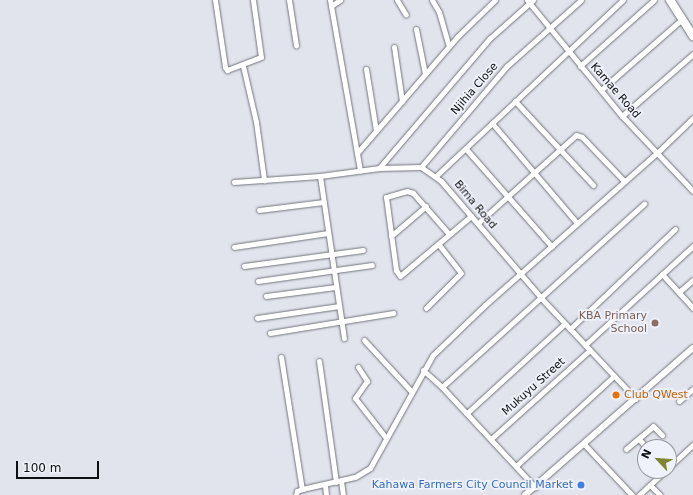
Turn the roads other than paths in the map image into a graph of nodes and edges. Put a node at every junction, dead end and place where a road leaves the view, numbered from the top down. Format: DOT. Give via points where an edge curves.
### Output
graph roads {
  1 [pos="215,0"];
  2 [pos="252,0"];
  3 [pos="289,0"];
  4 [pos="330,0"];
  5 [pos="340,0"];
  6 [pos="397,0"];
  7 [pos="432,0"];
  8 [pos="495,0"];
  9 [pos="581,0"];
  10 [pos="623,0"];
  11 [pos="654,0"];
  12 [pos="670,0"];
  13 [pos="530,1"];
  14 [pos="331,6"];
  15 [pos="406,15"];
  16 [pos="682,19"];
  17 [pos="416,29"];
  18 [pos="549,29"];
  19 [pos="693,36"];
  20 [pos="296,46"];
  21 [pos="449,46"];
  22 [pos="394,47"];
  23 [pos="566,51"];
  24 [pos="693,54"];
  25 [pos="243,66"];
  26 [pos="580,66"];
  27 [pos="366,69"];
  28 [pos="425,74"];
  29 [pos="601,90"];
  30 [pos="402,101"];
  31 [pos="515,101"];
  32 [pos="622,116"];
  33 [pos="693,118"];
  34 [pos="492,123"];
  35 [pos="376,131"];
  36 [pos="466,149"];
  37 [pos="560,150"];
  38 [pos="357,153"];
  39 [pos="657,153"];
  40 [pos="421,167"];
  41 [pos="379,168"];
  42 [pos="360,170"];
  43 [pos="535,173"];
  44 [pos="320,176"];
  45 [pos="436,176"];
  46 [pos="264,180"];
  47 [pos="624,181"];
  48 [pos="234,182"];
  49 [pos="593,185"];
  50 [pos="693,191"];
  51 [pos="509,196"];
  52 [pos="324,202"];
  53 [pos="644,204"];
  54 [pos="426,206"];
  55 [pos="259,210"];
  56 [pos="472,216"];
  57 [pos="577,222"];
  58 [pos="478,223"];
  59 [pos="675,229"];
  60 [pos="328,233"];
  61 [pos="449,234"];
  62 [pos="391,236"];
  63 [pos="438,244"];
  64 [pos="693,246"];
  65 [pos="234,247"];
  66 [pos="552,247"];
  67 [pos="363,250"];
  68 [pos="331,254"];
  69 [pos="372,265"];
  70 [pos="244,266"];
  71 [pos="333,270"];
  72 [pos="520,274"];
  73 [pos="662,274"];
  74 [pos="693,280"];
  75 [pos="258,281"];
  76 [pos="335,287"];
  77 [pos="679,292"];
  78 [pos="266,296"];
  79 [pos="542,299"];
  80 [pos="338,306"];
  81 [pos="426,308"];
  82 [pos="693,308"];
  83 [pos="393,314"];
  84 [pos="257,318"];
  85 [pos="342,322"];
  86 [pos="564,324"];
  87 [pos="570,329"];
  88 [pos="270,333"];
  89 [pos="344,338"];
  90 [pos="364,340"];
  91 [pos="585,345"];
  92 [pos="693,348"];
  93 [pos="590,350"];
  94 [pos="281,357"];
  95 [pos="319,361"];
  96 [pos="358,367"];
  97 [pos="423,370"];
  98 [pos="614,376"];
  99 [pos="442,388"];
  100 [pos="693,389"];
  101 [pos="411,391"];
  102 [pos="636,399"];
  103 [pos="679,401"];
  104 [pos="467,413"];
  105 [pos="662,435"];
  106 [pos="386,438"];
  107 [pos="491,439"];
  108 [pos="639,439"];
  109 [pos="637,441"];
  110 [pos="584,444"];
  111 [pos="693,447"];
  112 [pos="626,449"];
  113 [pos="677,460"];
  114 [pos="516,466"];
  115 [pos="656,479"];
  116 [pos="338,481"];
  117 [pos="325,485"];
  118 [pos="650,485"];
  119 [pos="535,487"];
  120 [pos="302,489"];
  121 [pos="296,494"];
  122 [pos="326,495"];
  123 [pos="343,495"];
  124 [pos="525,495"];
  125 [pos="632,495"];
  126 [pos="639,495"];
  127 [pos="660,495"];
  1 -- 25 [label="street" via="225,66 227,70"];
  2 -- 25 [label="street" via="261,57"];
  3 -- 20 [label="street"];
  4 -- 14 [label="street"];
  5 -- 14 [label="street"];
  6 -- 15 [label="street"];
  7 -- 21 [label="street" via="439,12"];
  8 -- 21 [label="street"];
  9 -- 18 [label="street, Njihia Close"];
  10 -- 23 [label="street"];
  11 -- 26 [label="street"];
  12 -- 16 [label="main road"];
  13 -- 18 [label="street, Kamae Road"];
  13 -- 41 [label="street" via="489,39"];
  14 -- 38 [label="street"];
  16 -- 19 [label="main road"];
  16 -- 29 [label="street"];
  17 -- 28 [label="street"];
  18 -- 23 [label="street, Kamae Road"];
  18 -- 40 [label="street, Njihia Close" via="507,66"];
  21 -- 28 [label="street"];
  22 -- 30 [label="street"];
  23 -- 26 [label="street, Kamae Road"];
  23 -- 31 [label="street"];
  24 -- 32 [label="street"];
  25 -- 46 [label="street" via="256,122"];
  26 -- 29 [label="street, Kamae Road"];
  27 -- 35 [label="street"];
  28 -- 30 [label="street"];
  29 -- 32 [label="street, Kamae Road"];
  30 -- 35 [label="street"];
  31 -- 34 [label="street"];
  31 -- 37 [label="street"];
  32 -- 39 [label="street, Kamae Road"];
  33 -- 39 [label="street"];
  34 -- 36 [label="street"];
  34 -- 43 [label="street"];
  35 -- 38 [label="street"];
  36 -- 45 [label="street"];
  36 -- 51 [label="street"];
  37 -- 43 [label="street"];
  37 -- 47 [label="street" via="579,135"];
  37 -- 49 [label="street"];
  38 -- 42 [label="street"];
  39 -- 47 [label="street"];
  39 -- 50 [label="street, Kamae Road"];
  40 -- 41 [label="street"];
  40 -- 45 [label="street, Bima Road"];
  41 -- 42 [label="street"];
  42 -- 44 [label="street"];
  43 -- 51 [label="street"];
  43 -- 57 [label="street"];
  44 -- 46 [label="street"];
  44 -- 52 [label="street"];
  45 -- 56 [label="street, Bima Road"];
  46 -- 48 [label="street"];
  47 -- 57 [label="street"];
  51 -- 58 [label="street"];
  51 -- 66 [label="street"];
  52 -- 55 [label="street"];
  52 -- 60 [label="street"];
  53 -- 79 [label="street"];
  54 -- 61 [label="street"];
  54 -- 62 [label="street"];
  54 -- 62 [label="street" via="417,196 407,191 388,195 386,201"];
  56 -- 58 [label="street, Bima Road"];
  56 -- 61 [label="street"];
  57 -- 66 [label="street"];
  58 -- 72 [label="street, Bima Road"];
  59 -- 87 [label="street"];
  60 -- 65 [label="street"];
  60 -- 68 [label="street"];
  61 -- 63 [label="street"];
  62 -- 63 [label="street" via="400,276"];
  63 -- 81 [label="street" via="461,273"];
  64 -- 73 [label="street"];
  66 -- 72 [label="street"];
  67 -- 68 [label="street"];
  68 -- 70 [label="street"];
  68 -- 71 [label="street"];
  69 -- 71 [label="street"];
  71 -- 75 [label="street"];
  71 -- 76 [label="street"];
  72 -- 79 [label="street, Bima Road"];
  72 -- 97 [label="street" via="439,349"];
  73 -- 77 [label="street"];
  73 -- 91 [label="street"];
  74 -- 77 [label="street"];
  76 -- 78 [label="street"];
  76 -- 80 [label="street"];
  77 -- 82 [label="street"];
  79 -- 86 [label="street, Bima Road"];
  79 -- 99 [label="street"];
  80 -- 84 [label="street"];
  80 -- 85 [label="street"];
  83 -- 85 [label="street"];
  85 -- 88 [label="street"];
  85 -- 89 [label="street"];
  86 -- 87 [label="street, Bima Road"];
  86 -- 104 [label="street"];
  87 -- 91 [label="street, Bima Road"];
  90 -- 101 [label="street"];
  91 -- 93 [label="street, Bima Road"];
  92 -- 102 [label="street"];
  93 -- 98 [label="street, Bima Road"];
  93 -- 107 [label="street, Mukuyu Street"];
  94 -- 120 [label="street"];
  95 -- 116 [label="street"];
  96 -- 106 [label="street" via="367,382 355,398"];
  97 -- 99 [label="street"];
  97 -- 101 [label="street"];
  98 -- 102 [label="street, Bima Road"];
  98 -- 114 [label="street"];
  99 -- 104 [label="street"];
  100 -- 103 [label="street"];
  101 -- 106 [label="street"];
  102 -- 110 [label="street"];
  104 -- 107 [label="street"];
  105 -- 108 [label="street" via="653,426"];
  106 -- 116 [label="street" via="370,468 355,477"];
  107 -- 114 [label="street"];
  109 -- 112 [label="street"];
  110 -- 119 [label="street"];
  110 -- 125 [label="street"];
  111 -- 113 [label="street"];
  114 -- 119 [label="street"];
  115 -- 118 [label="street"];
  116 -- 117 [label="street"];
  116 -- 123 [label="street"];
  117 -- 120 [label="street"];
  117 -- 122 [label="street"];
  118 -- 126 [label="street"];
  118 -- 127 [label="street"];
  119 -- 124 [label="street"];
  120 -- 121 [label="street"];
}
